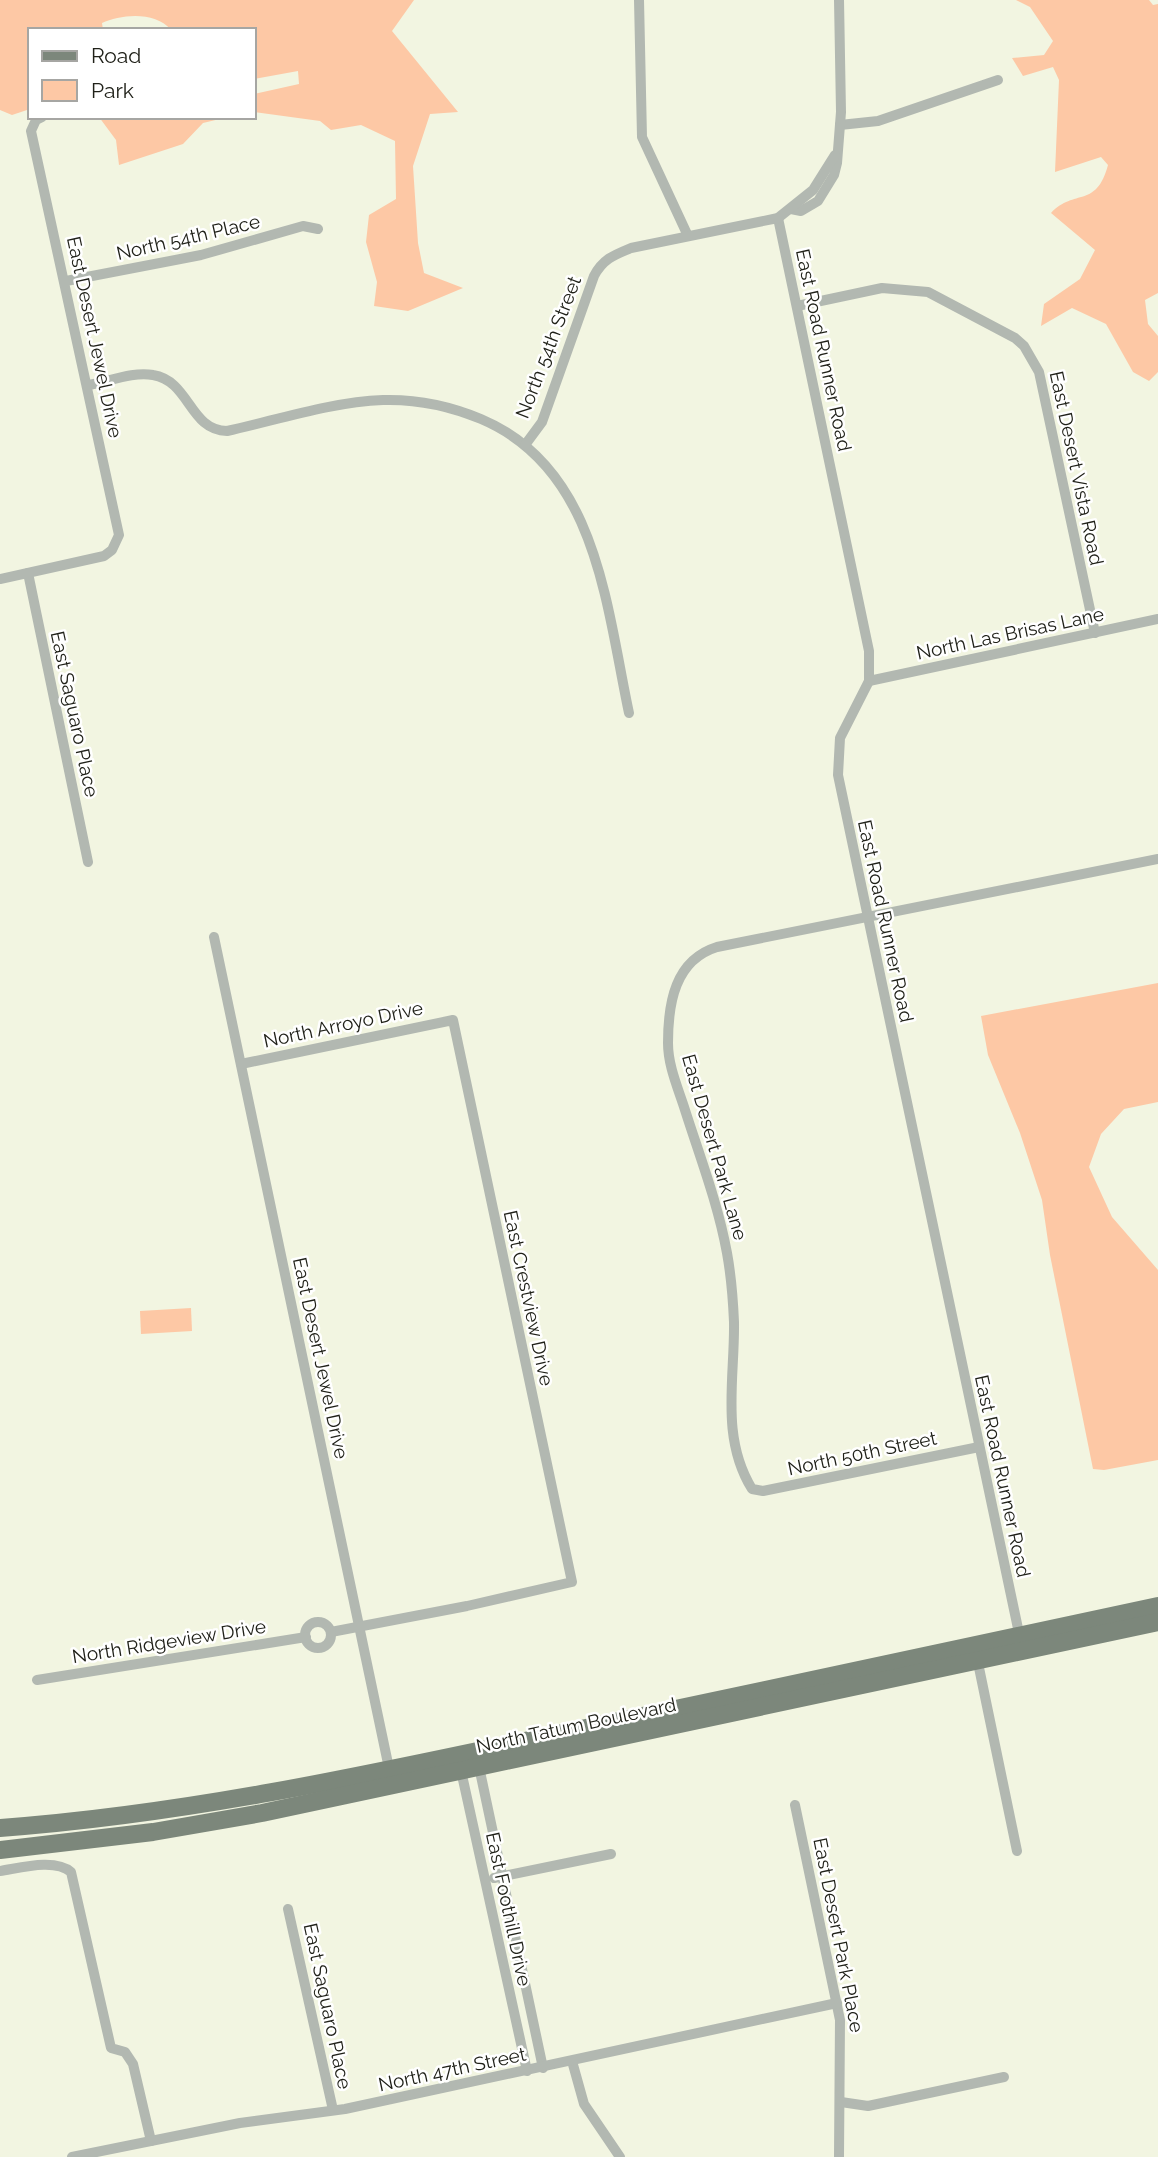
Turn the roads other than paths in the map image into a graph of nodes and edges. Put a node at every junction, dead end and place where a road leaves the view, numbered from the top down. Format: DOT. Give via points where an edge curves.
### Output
graph roads {
  1 [pos="639,0"];
  2 [pos="839,0"];
  3 [pos="998,80"];
  4 [pos="38,119"];
  5 [pos="840,125"];
  6 [pos="778,218"];
  7 [pos="318,229"];
  8 [pos="688,236"];
  9 [pos="66,281"];
  10 [pos="797,306"];
  11 [pos="89,386"];
  12 [pos="526,445"];
  13 [pos="28,573"];
  14 [pos="0,579"];
  15 [pos="1158,619"];
  16 [pos="1095,633"];
  17 [pos="869,681"];
  18 [pos="629,713"];
  19 [pos="1158,859"];
  20 [pos="88,862"];
  21 [pos="867,916"];
  22 [pos="214,937"];
  23 [pos="453,1020"];
  24 [pos="241,1064"];
  25 [pos="979,1447"];
  26 [pos="752,1489"];
  27 [pos="572,1581"];
  28 [pos="1158,1606"];
  29 [pos="1158,1622"];
  30 [pos="358,1628"];
  31 [pos="331,1632"];
  32 [pos="306,1637"];
  33 [pos="1022,1643"];
  34 [pos="976,1653"];
  35 [pos="37,1680"];
  36 [pos="468,1761"];
  37 [pos="391,1777"];
  38 [pos="795,1805"];
  39 [pos="0,1828"];
  40 [pos="0,1841"];
  41 [pos="25,1848"];
  42 [pos="0,1850"];
  43 [pos="1017,1851"];
  44 [pos="611,1854"];
  45 [pos="0,1871"];
  46 [pos="501,1876"];
  47 [pos="485,1880"];
  48 [pos="288,1909"];
  49 [pos="837,2003"];
  50 [pos="572,2061"];
  51 [pos="542,2068"];
  52 [pos="527,2071"];
  53 [pos="1004,2077"];
  54 [pos="841,2102"];
  55 [pos="333,2110"];
  56 [pos="151,2141"];
  57 [pos="72,2157"];
  58 [pos="620,2157"];
  59 [pos="839,2157"];
  1 -- 8 [label="street" via="642,137"];
  2 -- 5 [label="street"];
  3 -- 5 [label="street" via="878,121"];
  4 -- 9 [label="street, East Desert Jewel Drive" via="31,131"];
  5 -- 6 [label="street" via="834,174 818,201"];
  6 -- 8 [label="street, North 54th Street"];
  6 -- 10 [label="street, East Road Runner Road"];
  7 -- 9 [label="street, North 54th Place" via="303,226 201,255"];
  8 -- 12 [label="street, North 54th Street" via="632,248 600,265 542,422"];
  9 -- 11 [label="street, East Desert Jewel Drive"];
  10 -- 16 [label="street, East Desert Vista Road" via="883,288 912,289 939,296 1024,346 1039,372"];
  10 -- 17 [label="street, East Road Runner Road" via="869,651"];
  11 -- 12 [label="street, North 54th Street" via="152,374 172,381 203,424 215,431 360,402 405,400 468,414"];
  11 -- 13 [label="street, East Desert Jewel Drive" via="119,534 104,556"];
  12 -- 18 [label="street" via="567,492 583,521"];
  13 -- 14 [label="street"];
  13 -- 20 [label="street, East Saguaro Place"];
  15 -- 16 [label="street, North Las Brisas Lane"];
  16 -- 17 [label="street, North Las Brisas Lane"];
  17 -- 21 [label="street, East Road Runner Road" via="845,726 837,760"];
  19 -- 21 [label="street"];
  21 -- 25 [label="street, East Road Runner Road"];
  21 -- 26 [label="street, East Desert Park Lane" via="707,950 686,966 677,980 669,1023 671,1065 724,1239 734,1323 730,1401 737,1454"];
  22 -- 24 [label="street, East Desert Jewel Drive"];
  23 -- 24 [label="street, North Arroyo Drive"];
  23 -- 27 [label="street, East Crestview Drive"];
  24 -- 30 [label="street, East Desert Jewel Drive"];
  25 -- 26 [label="street, North 50th Street" via="763,1491"];
  25 -- 33 [label="street, East Road Runner Road"];
  27 -- 30 [label="street, North Ridgeview Drive"];
  28 -- 33 [label="main road, North Tatum Boulevard"];
  29 -- 33 [label="main road, North Tatum Boulevard"];
  30 -- 31 [label="street, North Ridgeview Drive"];
  30 -- 37 [label="street, East Desert Jewel Drive"];
  31 -- 32 [label="street, North Ridgeview Drive" via="324,1623 316,1622 307,1629"];
  31 -- 32 [label="street, North Ridgeview Drive" via="323,1647 310,1645"];
  32 -- 35 [label="street, North Ridgeview Drive"];
  33 -- 34 [label="main road, North Tatum Boulevard"];
  34 -- 36 [label="main road, North Tatum Boulevard"];
  34 -- 43 [label="street"];
  36 -- 37 [label="main road, North Tatum Boulevard"];
  36 -- 46 [label="street, East Foothill Drive"];
  36 -- 47 [label="street, East Foothill Drive"];
  37 -- 39 [label="main road, North Tatum Boulevard" via="146,1814"];
  37 -- 41 [label="main road, North Tatum Boulevard" via="211,1823"];
  38 -- 49 [label="street, East Desert Park Place"];
  40 -- 41 [label="main road"];
  41 -- 42 [label="main road, North Tatum Boulevard"];
  44 -- 46 [label="street"];
  45 -- 56 [label="street" via="54,1865 65,1867 75,1879 111,2048 125,2052 134,2064"];
  46 -- 47 [label="street"];
  46 -- 51 [label="street, East Foothill Drive"];
  47 -- 52 [label="street, East Foothill Drive"];
  48 -- 55 [label="street, East Saguaro Place"];
  49 -- 50 [label="street, North 47th Street"];
  49 -- 54 [label="street, East Desert Park Place" via="842,2036"];
  50 -- 51 [label="street, North 47th Street"];
  50 -- 58 [label="street" via="584,2104"];
  51 -- 52 [label="street, North 47th Street"];
  52 -- 55 [label="street, North 47th Street"];
  53 -- 54 [label="street" via="868,2106"];
  54 -- 59 [label="street, East Desert Park Place"];
  55 -- 56 [label="street, North 47th Street"];
  56 -- 57 [label="street, North 47th Street"];
}
